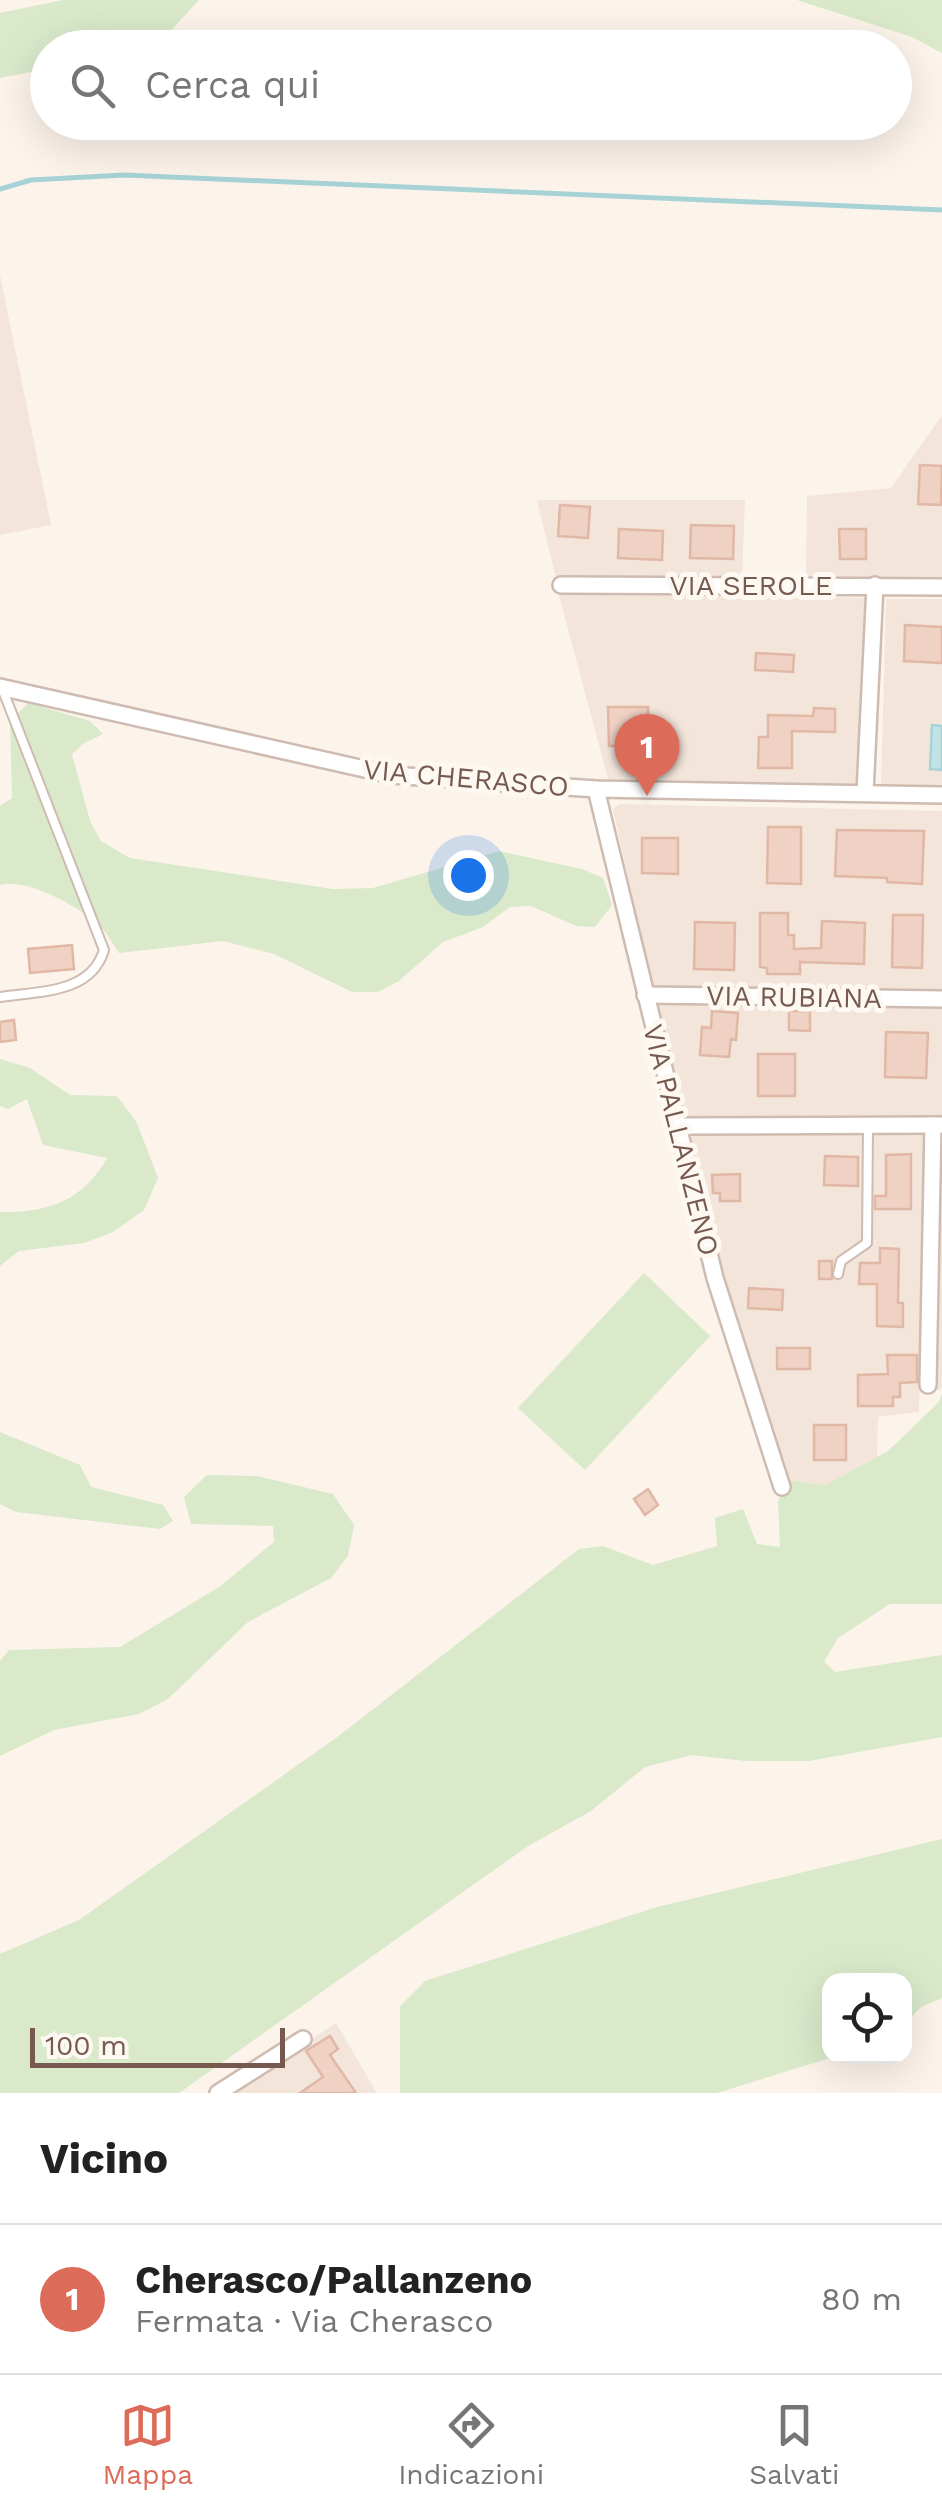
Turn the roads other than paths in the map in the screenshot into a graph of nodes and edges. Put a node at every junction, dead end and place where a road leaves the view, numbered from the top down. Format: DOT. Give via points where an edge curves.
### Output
graph roads {
  1 [pos="561,585"];
  2 [pos="876,585"];
  3 [pos="942,587"];
  4 [pos="1,687"];
  5 [pos="596,789"];
  6 [pos="865,793"];
  7 [pos="942,794"];
  8 [pos="646,995"];
  9 [pos="0,997"];
  10 [pos="942,998"];
  11 [pos="868,1125"];
  12 [pos="938,1125"];
  13 [pos="678,1126"];
  14 [pos="838,1274"];
  15 [pos="928,1385"];
  16 [pos="782,1487"];
  17 [pos="303,2038"];
  18 [pos="218,2093"];
  1 -- 2 [label="street, VIA SEROLE"];
  2 -- 3 [label="street, VIA SEROLE"];
  2 -- 6 [label="street"];
  4 -- 5 [label="street, VIA CHERASCO" via="391,775"];
  4 -- 9 [label="lane" via="104,950 100,963 74,985"];
  5 -- 6 [label="street, VIA CHERASCO"];
  5 -- 8 [label="street, VIA PALLANZENO"];
  6 -- 7 [label="street, VIA CHERASCO"];
  8 -- 10 [label="street, VIA RUBIANA"];
  8 -- 13 [label="street, VIA PALLANZENO"];
  11 -- 12 [label="street"];
  11 -- 13 [label="street"];
  11 -- 14 [label="lane" via="867,1242 841,1260"];
  12 -- 15 [label="street"];
  13 -- 16 [label="street, VIA PALLANZENO" via="715,1278"];
  17 -- 18 [label="street"];
}
